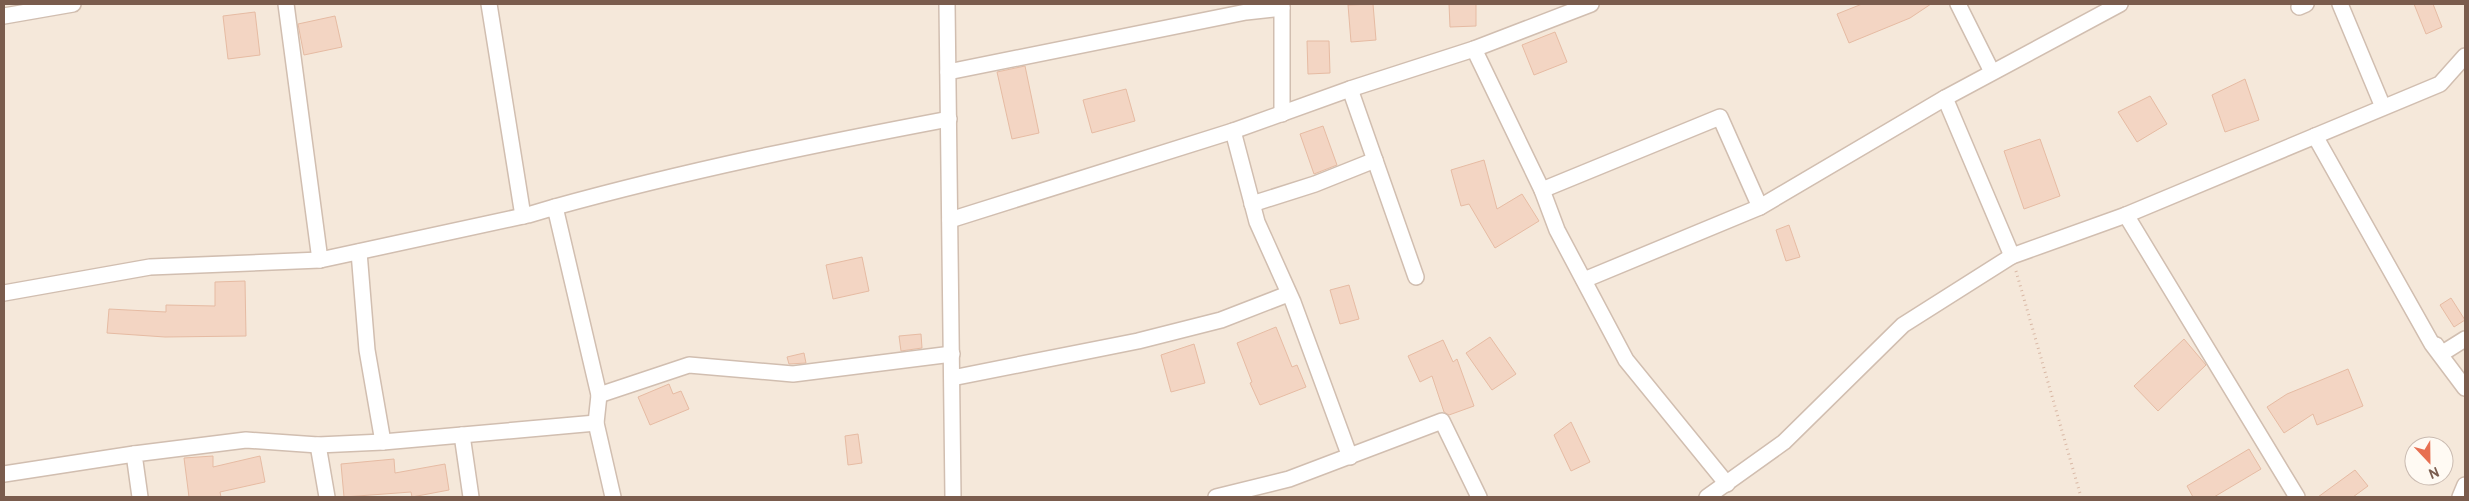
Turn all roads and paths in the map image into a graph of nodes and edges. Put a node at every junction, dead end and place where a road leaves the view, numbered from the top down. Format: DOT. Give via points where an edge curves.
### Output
graph roads {
  1 [pos="74,4"];
  2 [pos="286,4"];
  3 [pos="489,4"];
  4 [pos="947,4"];
  5 [pos="1591,4"];
  6 [pos="1958,4"];
  7 [pos="2120,4"];
  8 [pos="2340,4"];
  9 [pos="1282,6"];
  10 [pos="4,16"];
  11 [pos="1474,49"];
  12 [pos="2465,56"];
  13 [pos="948,72"];
  14 [pos="1992,72"];
  15 [pos="1350,89"];
  16 [pos="1945,98"];
  17 [pos="2383,108"];
  18 [pos="1282,114"];
  19 [pos="949,119"];
  20 [pos="1232,131"];
  21 [pos="2315,136"];
  22 [pos="1375,160"];
  23 [pos="1542,190"];
  24 [pos="1252,204"];
  25 [pos="555,207"];
  26 [pos="1760,207"];
  27 [pos="2126,215"];
  28 [pos="523,216"];
  29 [pos="950,220"];
  30 [pos="359,252"];
  31 [pos="2012,256"];
  32 [pos="320,260"];
  33 [pos="1416,277"];
  34 [pos="1584,280"];
  35 [pos="4,293"];
  36 [pos="1288,294"];
  37 [pos="2465,339"];
  38 [pos="952,354"];
  39 [pos="2441,354"];
  40 [pos="952,378"];
  41 [pos="2465,388"];
  42 [pos="599,395"];
  43 [pos="596,423"];
  44 [pos="462,435"];
  45 [pos="383,442"];
  46 [pos="318,445"];
  47 [pos="134,454"];
  48 [pos="1350,457"];
  49 [pos="4,474"];
  50 [pos="1727,484"];
  51 [pos="2465,485"];
  52 [pos="140,497"];
  53 [pos="327,497"];
  54 [pos="471,497"];
  55 [pos="613,497"];
  56 [pos="953,497"];
  57 [pos="1216,497"];
  58 [pos="1479,497"];
  59 [pos="1707,497"];
  60 [pos="2081,497"];
  61 [pos="2297,497"];
  62 [pos="2460,497"];
  1 -- 10 [label="street"];
  2 -- 32 [label="street"];
  3 -- 28 [label="street"];
  4 -- 13 [label="street"];
  5 -- 11 [label="street"];
  6 -- 14 [label="street"];
  7 -- 14 [label="street"];
  8 -- 17 [label="street"];
  9 -- 13 [label="street"];
  9 -- 18 [label="street"];
  11 -- 15 [label="street"];
  11 -- 23 [label="street"];
  12 -- 17 [label="street" via="2440,84"];
  13 -- 19 [label="street"];
  14 -- 16 [label="street"];
  15 -- 18 [label="street"];
  15 -- 22 [label="street"];
  16 -- 26 [label="street"];
  16 -- 31 [label="street"];
  17 -- 21 [label="street"];
  18 -- 20 [label="street"];
  19 -- 25 [label="street" via="819,143 651,180"];
  19 -- 29 [label="street"];
  20 -- 24 [label="street"];
  20 -- 29 [label="street"];
  21 -- 27 [label="street"];
  21 -- 39 [label="street"];
  22 -- 24 [label="street"];
  22 -- 33 [label="street"];
  23 -- 26 [label="street" via="1720,117"];
  23 -- 34 [label="street" via="1557,230"];
  24 -- 36 [label="street"];
  25 -- 28 [label="street"];
  25 -- 42 [label="street"];
  26 -- 34 [label="street"];
  27 -- 31 [label="street"];
  27 -- 61 [label="street"];
  28 -- 30 [label="street"];
  29 -- 38 [label="street"];
  30 -- 32 [label="street"];
  30 -- 45 [label="street" via="367,350"];
  31 -- 50 [label="street" via="1904,325 1784,442"];
  31 -- 60 [label="path"];
  32 -- 35 [label="street" via="150,266"];
  34 -- 50 [label="street" via="1626,360"];
  36 -- 40 [label="street" via="1221,320 1138,341"];
  36 -- 48 [label="street"];
  37 -- 39 [label="street"];
  38 -- 40 [label="street"];
  38 -- 42 [label="street" via="793,374 689,365"];
  39 -- 41 [label="street"];
  40 -- 56 [label="street"];
  42 -- 43 [label="street"];
  43 -- 44 [label="street"];
  43 -- 55 [label="street"];
  44 -- 45 [label="street"];
  44 -- 54 [label="street"];
  45 -- 46 [label="street"];
  46 -- 47 [label="street" via="246,440"];
  46 -- 53 [label="street"];
  47 -- 49 [label="street"];
  47 -- 52 [label="street"];
  48 -- 57 [label="street" via="1289,479"];
  48 -- 58 [label="street" via="1442,420"];
  50 -- 59 [label="street"];
  51 -- 62 [label="street"];
}
